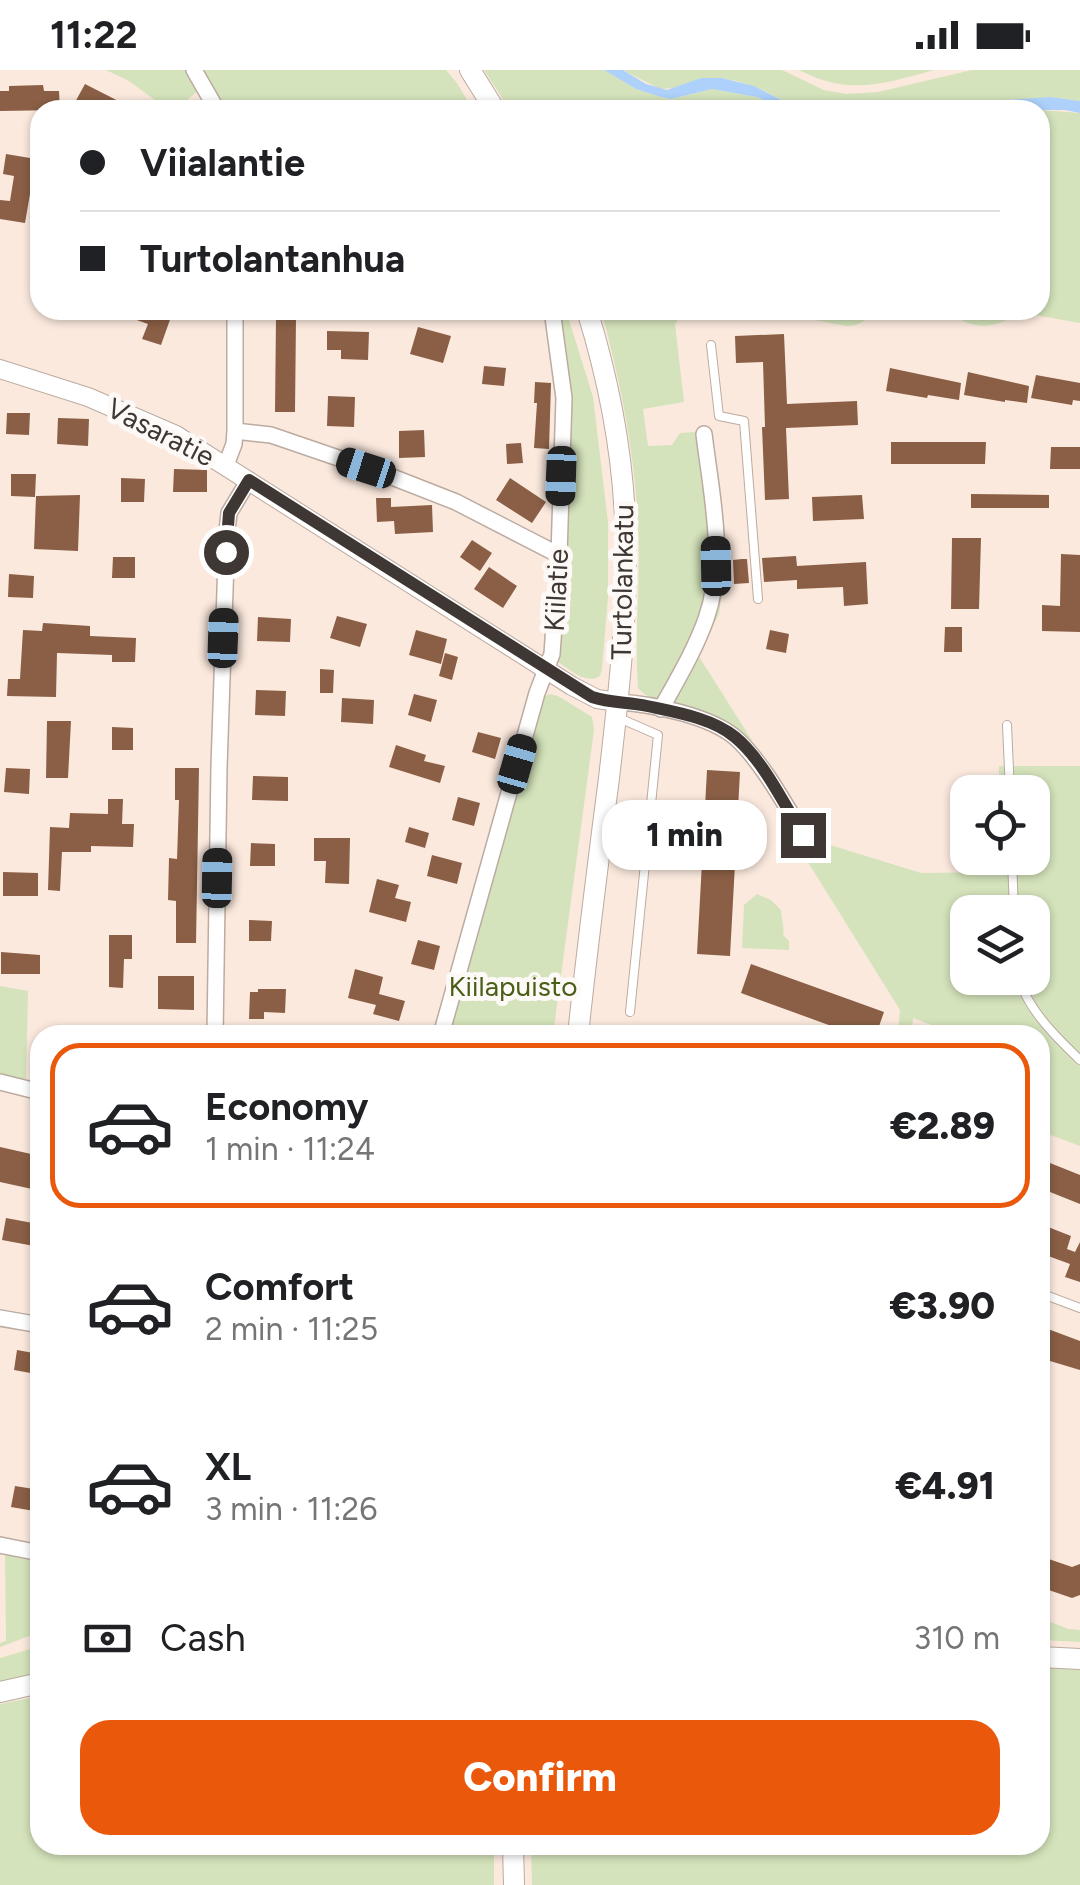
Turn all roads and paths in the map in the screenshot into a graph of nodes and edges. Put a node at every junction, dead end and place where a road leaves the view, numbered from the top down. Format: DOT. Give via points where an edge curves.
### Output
graph roads {
  1 [pos="194,70"];
  2 [pos="470,70"];
  3 [pos="211,100"];
  4 [pos="489,100"];
  5 [pos="235,320"];
  6 [pos="553,320"];
  7 [pos="589,320"];
  8 [pos="711,345"];
  9 [pos="0,370"];
  10 [pos="719,416"];
  11 [pos="235,431"];
  12 [pos="704,434"];
  13 [pos="226,465"];
  14 [pos="249,480"];
  15 [pos="559,554"];
  16 [pos="758,600"];
  17 [pos="546,670"];
  18 [pos="661,709"];
  19 [pos="617,710"];
  20 [pos="1007,725"];
  21 [pos="1009,775"];
  22 [pos="813,850"];
  23 [pos="1025,995"];
  24 [pos="630,1012"];
  25 [pos="215,1025"];
  26 [pos="444,1025"];
  27 [pos="579,1025"];
  28 [pos="1047,1025"];
  29 [pos="1050,1029"];
  30 [pos="1080,1060"];
  31 [pos="0,1082"];
  32 [pos="30,1090"];
  33 [pos="1050,1297"];
  34 [pos="1080,1308"];
  35 [pos="0,1318"];
  36 [pos="30,1323"];
  37 [pos="0,1545"];
  38 [pos="30,1551"];
  39 [pos="1050,1658"];
  40 [pos="1080,1660"];
  41 [pos="30,1685"];
  42 [pos="0,1692"];
  43 [pos="513,1855"];
  44 [pos="514,1885"];
  1 -- 3 [label="street"];
  2 -- 4 [label="main road"];
  5 -- 11 [label="street"];
  6 -- 15 [label="street, Kiilatie" via="564,398"];
  7 -- 19 [label="main road, Turtolankatu" via="610,396 624,500 626,598"];
  8 -- 10 [label="lane"];
  9 -- 13 [label="street, Vasaratie" via="116,407"];
  10 -- 12 [label="lane"];
  10 -- 16 [label="lane" via="744,421"];
  11 -- 13 [label="street"];
  11 -- 15 [label="street" via="271,435 382,473"];
  12 -- 18 [label="street" via="714,587 706,619"];
  13 -- 14 [label="street, Vasaratie"];
  14 -- 17 [label="street, Vasaratie"];
  14 -- 25 [label="street" via="226,530"];
  15 -- 17 [label="street, Kiilatie"];
  17 -- 19 [label="street, Vasaratie"];
  17 -- 26 [label="street, Kiilatie"];
  18 -- 19 [label="street"];
  18 -- 22 [label="street" via="734,736"];
  19 -- 24 [label="lane" via="658,735"];
  19 -- 27 [label="main road, Turtolankatu"];
  20 -- 21 [label="lane"];
  23 -- 28 [label="lane"];
  29 -- 30 [label="lane"];
  31 -- 32 [label="street"];
  33 -- 34 [label="lane"];
  35 -- 36 [label="street"];
  37 -- 38 [label="street"];
  39 -- 40 [label="main road"];
  41 -- 42 [label="main road"];
  43 -- 44 [label="main road"];
}
